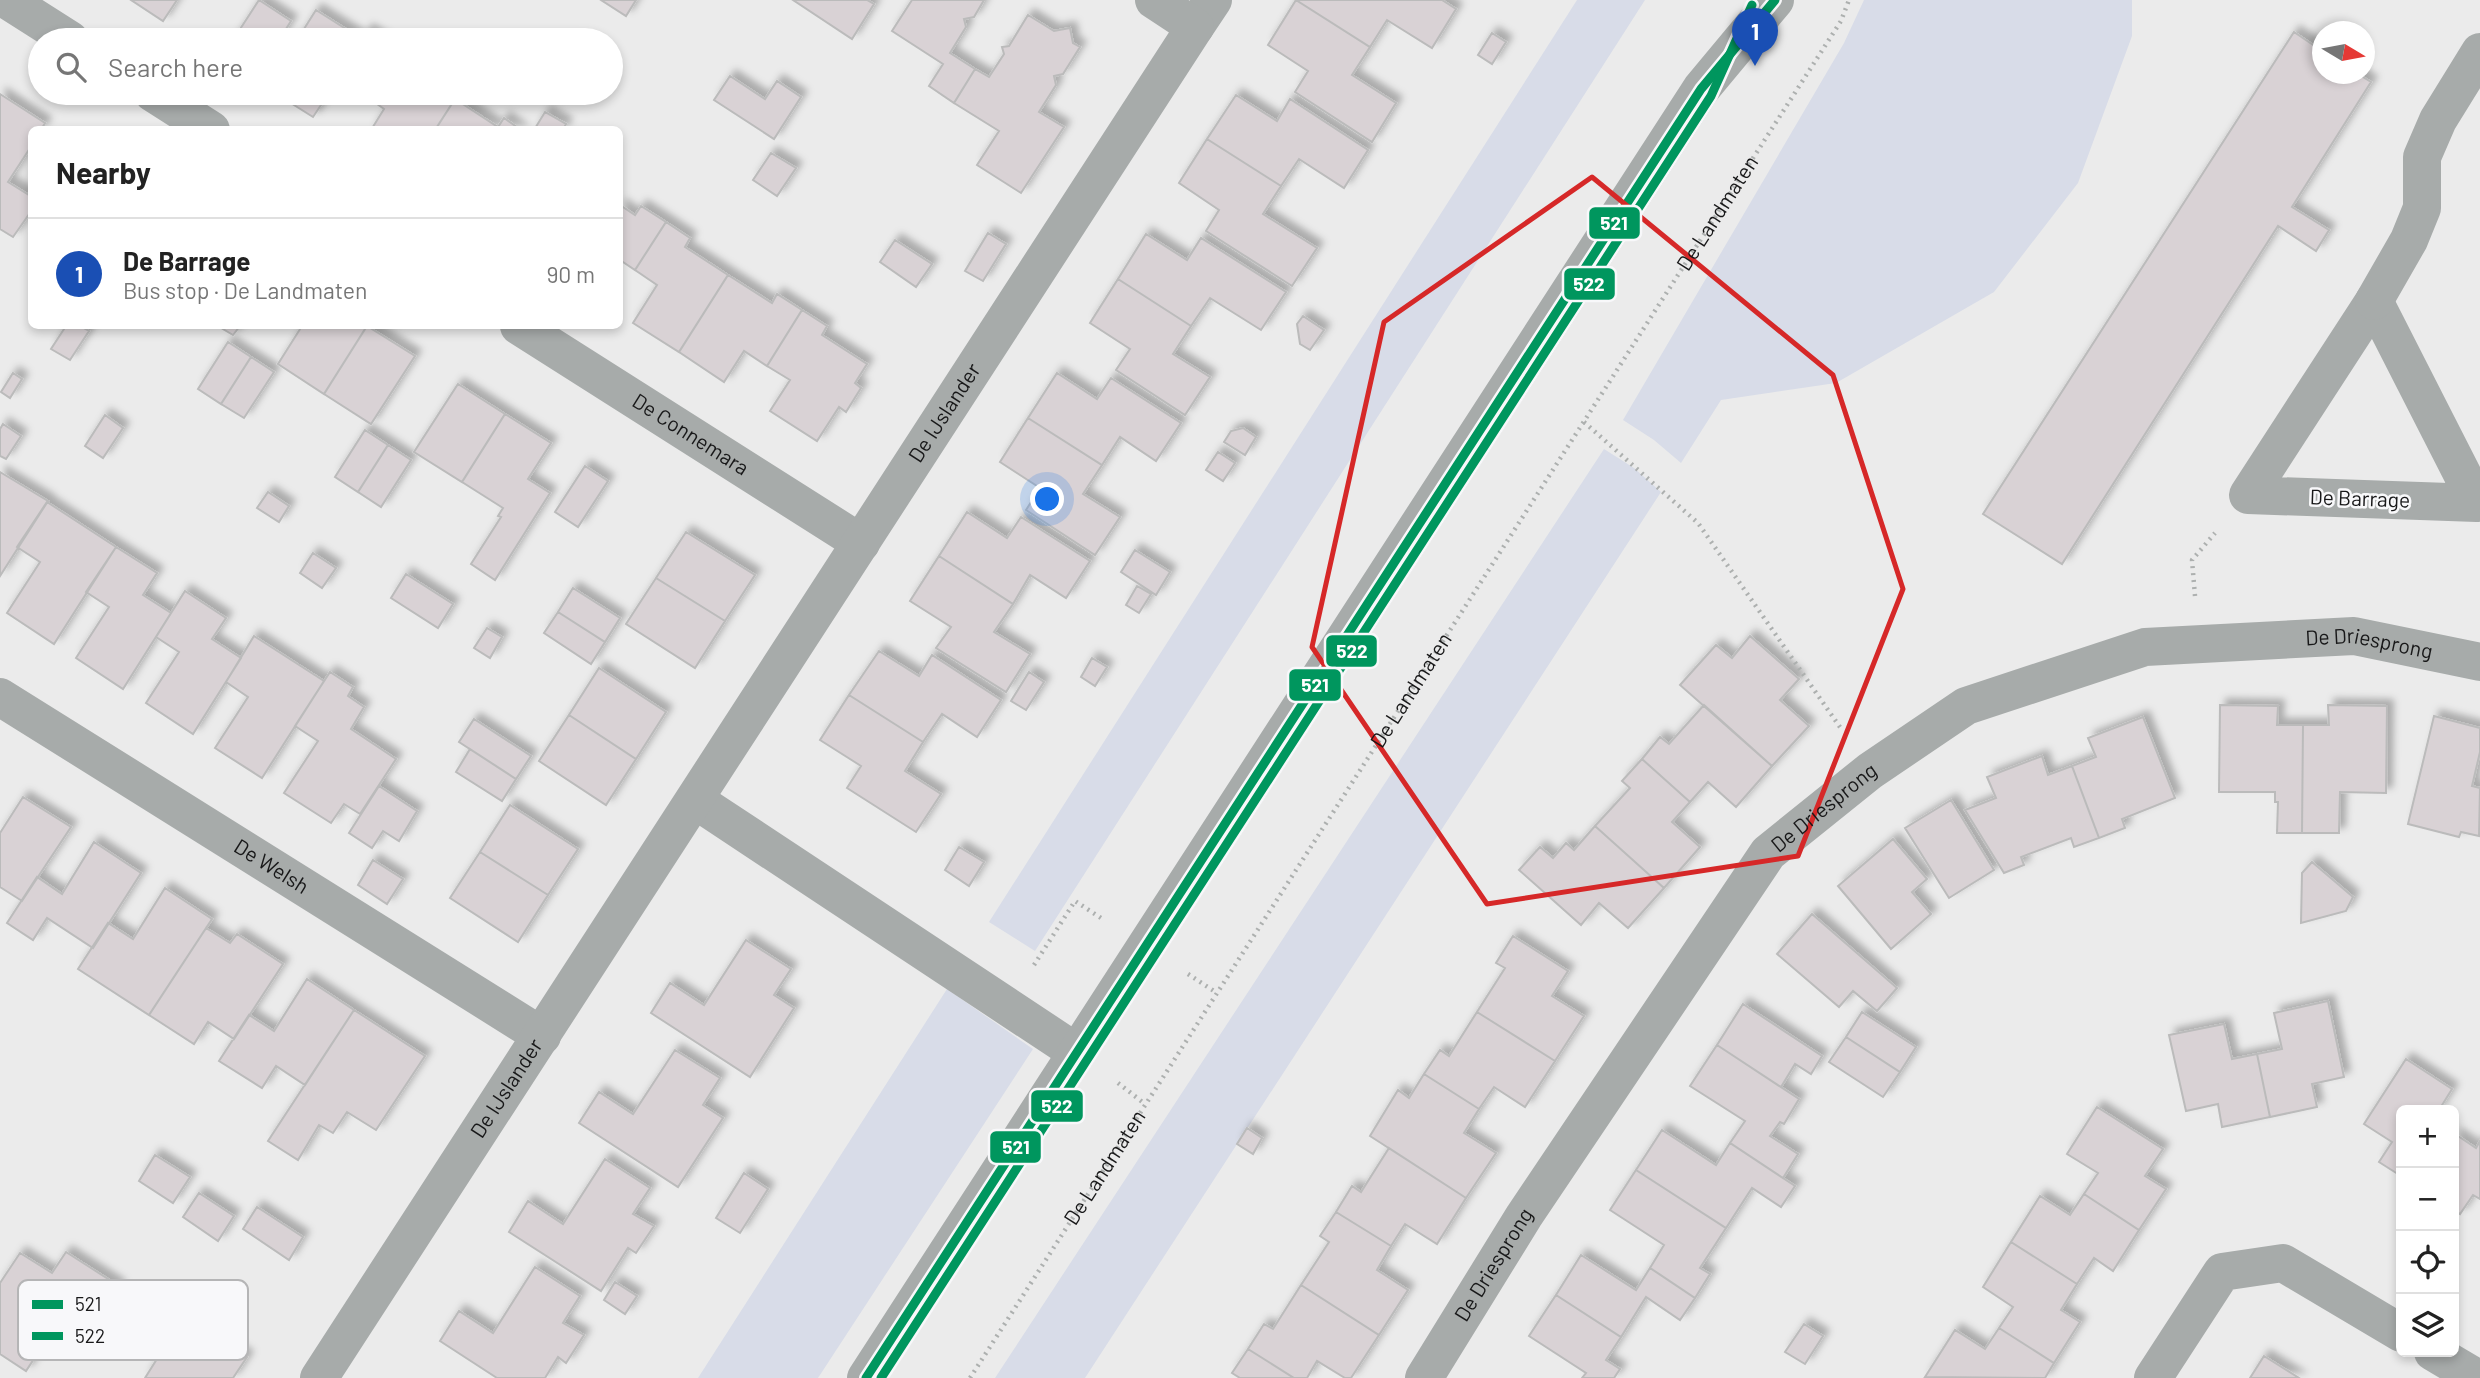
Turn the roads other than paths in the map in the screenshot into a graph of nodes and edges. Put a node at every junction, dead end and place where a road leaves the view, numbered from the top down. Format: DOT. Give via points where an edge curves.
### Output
graph roads {
  1 [pos="7,0"];
  2 [pos="1154,0"];
  3 [pos="1741,0"];
  4 [pos="1775,0"];
  5 [pos="1204,13"];
  6 [pos="51,28"];
  7 [pos="2480,52"];
  8 [pos="1701,89"];
  9 [pos="172,105"];
  10 [pos="205,126"];
  11 [pos="2374,302"];
  12 [pos="524,329"];
  13 [pos="861,543"];
  14 [pos="2480,662"];
  15 [pos="0,697"];
  16 [pos="695,800"];
  17 [pos="542,1036"];
  18 [pos="1076,1052"];
  19 [pos="2396,1330"];
  20 [pos="2441,1357"];
  21 [pos="319,1378"];
  22 [pos="866,1378"];
  23 [pos="1424,1378"];
  24 [pos="2153,1378"];
  25 [pos="2477,1378"];
  1 -- 6 [label="street"];
  2 -- 5 [label="street, De IJslander"];
  3 -- 8 [label="street"];
  4 -- 8 [label="street"];
  5 -- 13 [label="street, De IJslander"];
  7 -- 11 [label="street" via="2438,120 2422,157 2422,208"];
  8 -- 18 [label="street"];
  9 -- 10 [label="street"];
  11 -- 11 [label="street, De Barrage" via="2248,495 2477,503"];
  12 -- 13 [label="street, De Connemara"];
  13 -- 16 [label="street, De IJslander"];
  14 -- 23 [label="street, De Driesprong" via="2354,636 2145,647 1966,706 1870,771 1768,853 1524,1216"];
  15 -- 17 [label="street, De Welsh"];
  16 -- 17 [label="street, De IJslander"];
  16 -- 18 [label="street"];
  17 -- 21 [label="street, De IJslander"];
  18 -- 22 [label="street"];
  19 -- 24 [label="street" via="2283,1263 2222,1272"];
  20 -- 25 [label="street"];
}
